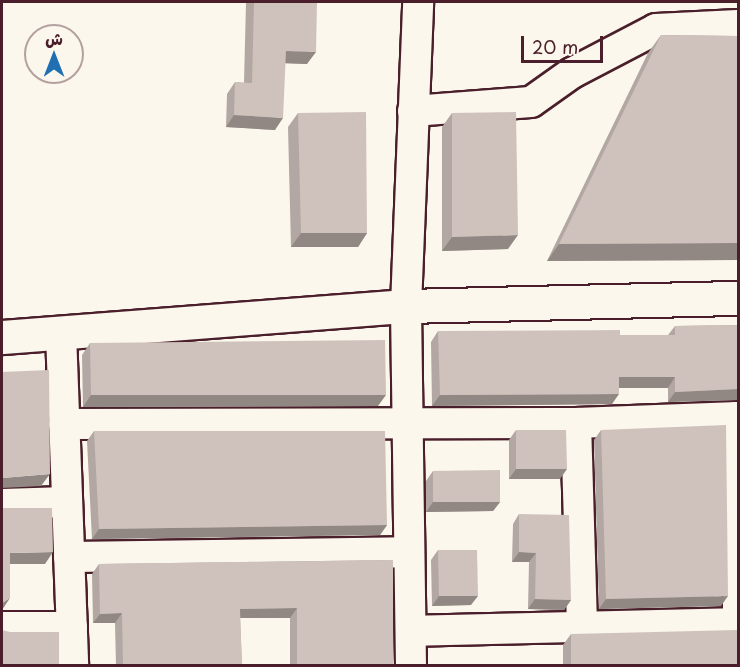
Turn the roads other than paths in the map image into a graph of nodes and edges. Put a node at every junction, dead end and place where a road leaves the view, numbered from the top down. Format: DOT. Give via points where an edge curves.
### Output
graph roads {
  1 [pos="418,2"];
  2 [pos="738,25"];
  3 [pos="413,111"];
  4 [pos="738,298"];
  5 [pos="406,306"];
  6 [pos="61,333"];
  7 [pos="2,337"];
  8 [pos="737,417"];
  9 [pos="408,423"];
  10 [pos="576,423"];
  11 [pos="64,424"];
  12 [pos="67,502"];
  13 [pos="2,504"];
  14 [pos="409,552"];
  15 [pos="69,557"];
  16 [pos="738,611"];
  17 [pos="738,623"];
  18 [pos="582,626"];
  19 [pos="2,627"];
  20 [pos="72,627"];
  21 [pos="411,631"];
  22 [pos="73,666"];
  23 [pos="411,666"];
  1 -- 3 [label="street"];
  2 -- 3 [label="street" via="656,29 572,73 531,102"];
  3 -- 5 [label="street"];
  4 -- 5 [label="main road"];
  5 -- 6 [label="main road"];
  5 -- 9 [label="street"];
  6 -- 7 [label="main road"];
  6 -- 11 [label="street"];
  8 -- 10 [label="street"];
  8 -- 16 [label="street"];
  9 -- 10 [label="street"];
  9 -- 11 [label="street"];
  9 -- 14 [label="street"];
  10 -- 18 [label="street"];
  11 -- 12 [label="street"];
  12 -- 13 [label="street"];
  12 -- 15 [label="street"];
  14 -- 15 [label="street"];
  14 -- 21 [label="street"];
  15 -- 20 [label="street"];
  17 -- 18 [label="street"];
  18 -- 21 [label="street"];
  19 -- 20 [label="street"];
  20 -- 22 [label="street"];
  21 -- 23 [label="street"];
}
